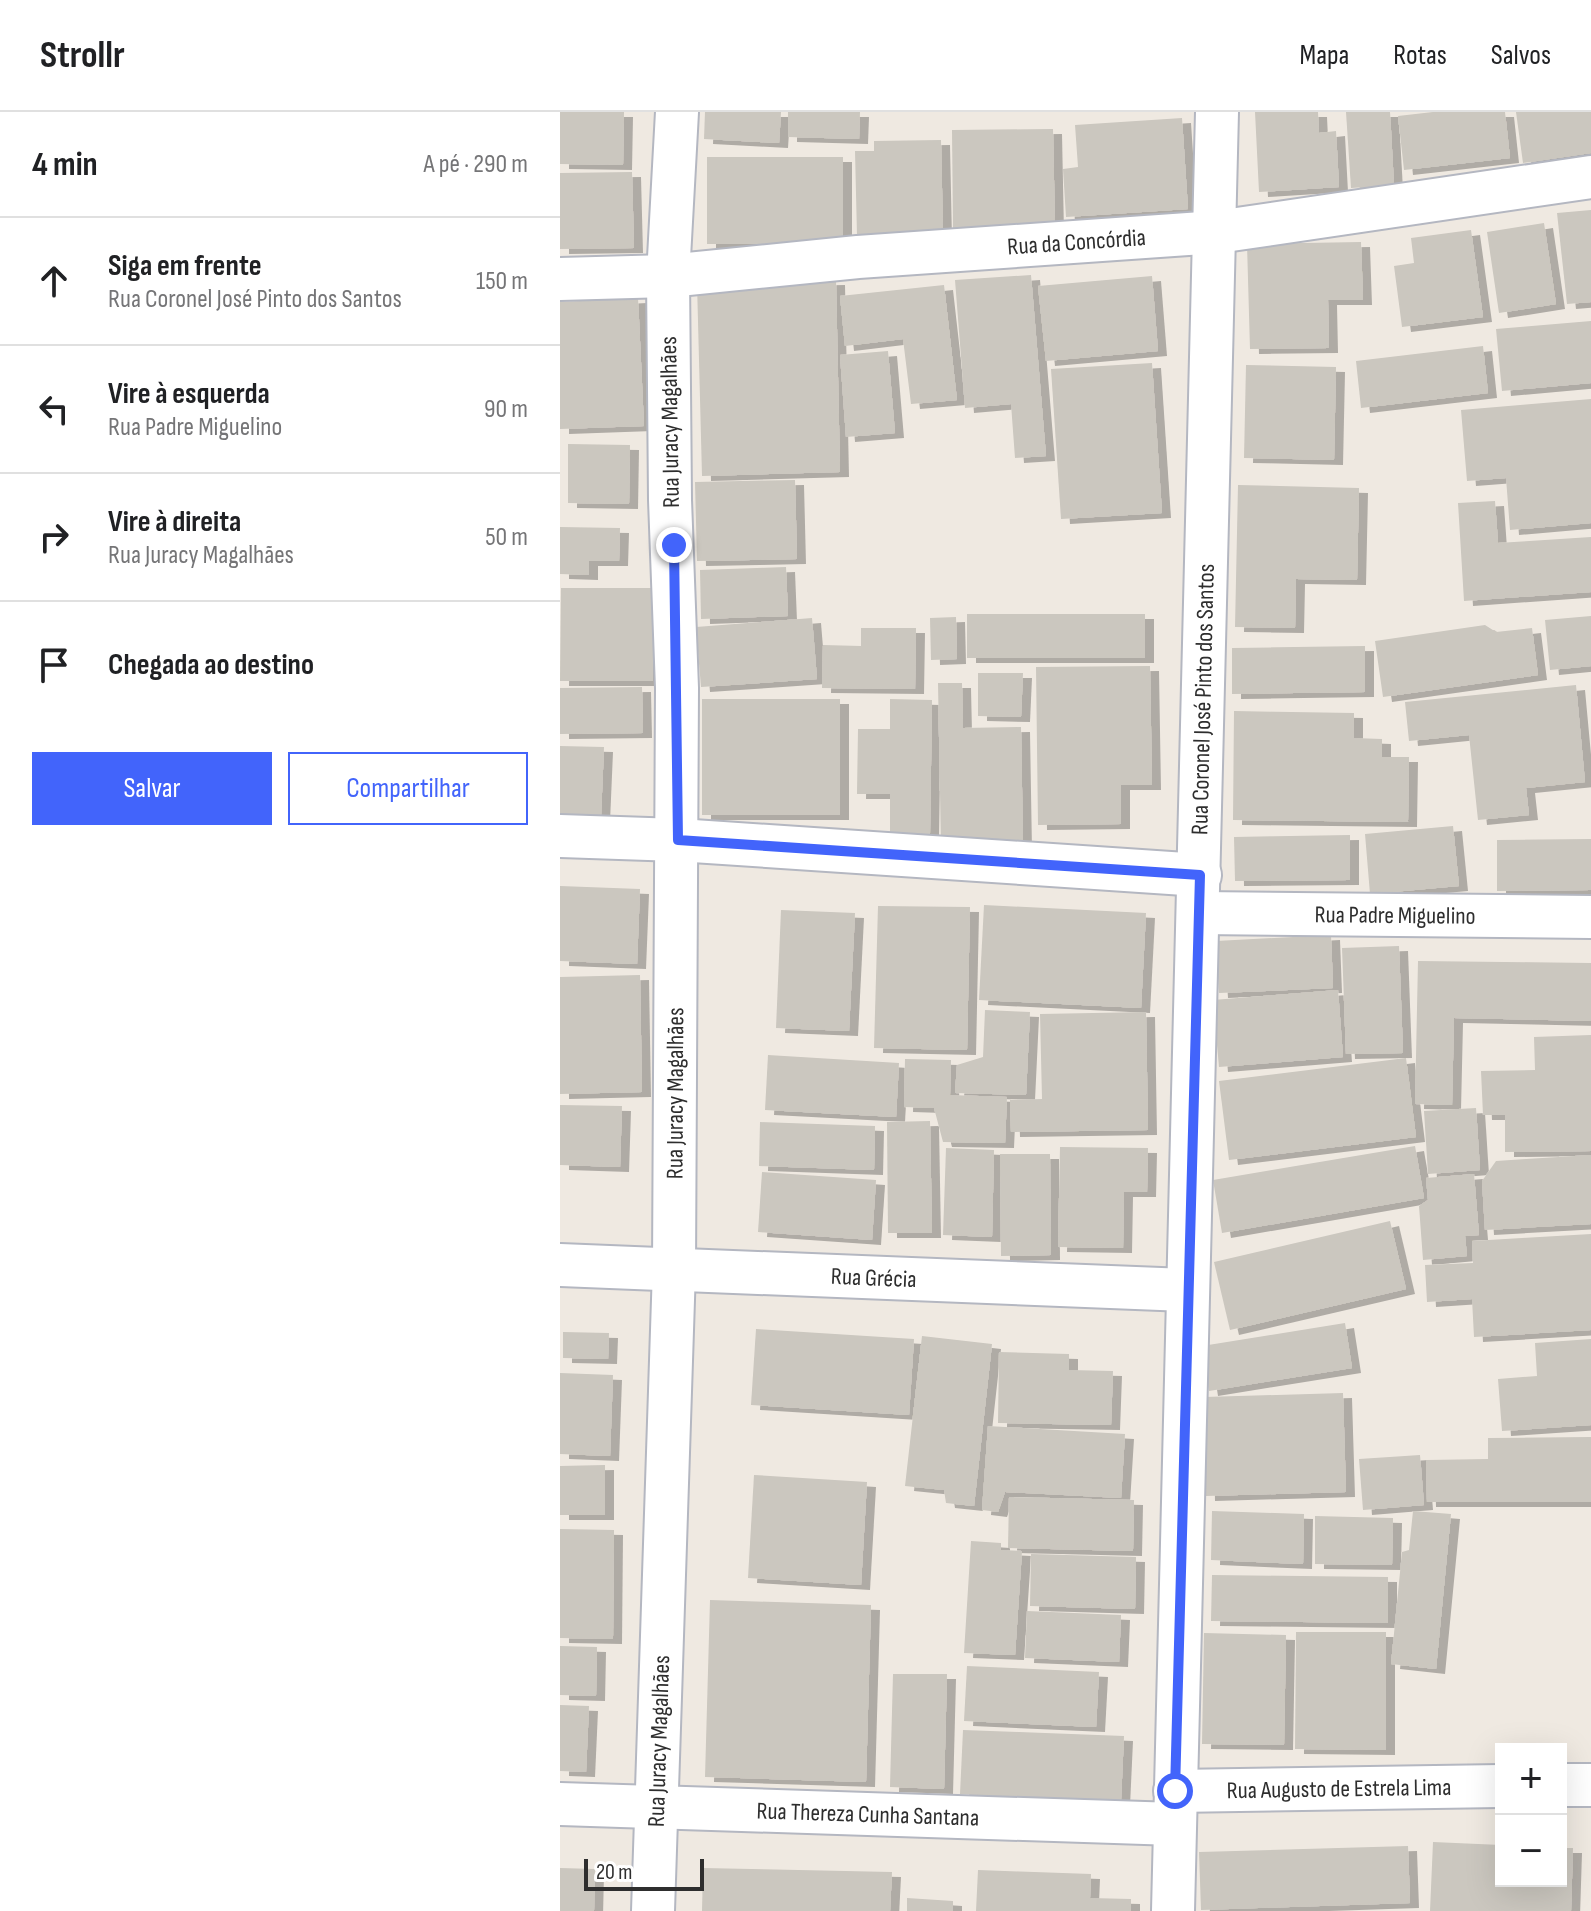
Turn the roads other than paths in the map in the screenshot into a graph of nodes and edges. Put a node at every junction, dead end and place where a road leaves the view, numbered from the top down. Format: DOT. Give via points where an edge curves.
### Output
graph roads {
  1 [pos="677,112"];
  2 [pos="1217,112"];
  3 [pos="1591,177"];
  4 [pos="1217,232"];
  5 [pos="668,276"];
  6 [pos="560,279"];
  7 [pos="560,836"];
  8 [pos="678,840"];
  9 [pos="1199,894"];
  10 [pos="1591,917"];
  11 [pos="560,1265"];
  12 [pos="674,1269"];
  13 [pos="1186,1290"];
  14 [pos="1567,1785"];
  15 [pos="1591,1785"];
  16 [pos="1495,1786"];
  17 [pos="560,1804"];
  18 [pos="1175,1808"];
  19 [pos="654,1809"];
  20 [pos="653,1911"];
  21 [pos="1173,1911"];
  1 -- 5 [label="street, Rua Juracy Magalhães"];
  2 -- 4 [label="street, Rua Coronel José Pinto dos Santos"];
  3 -- 4 [label="street, Rua da Concórdia"];
  4 -- 5 [label="street, Rua da Concórdia"];
  4 -- 9 [label="street, Rua Coronel José Pinto dos Santos"];
  5 -- 6 [label="street, Rua da Concórdia"];
  5 -- 8 [label="street, Rua Juracy Magalhães"];
  7 -- 8 [label="street, Rua Padre Miguelino"];
  8 -- 9 [label="street, Rua Padre Miguelino"];
  8 -- 12 [label="street, Rua Juracy Magalhães"];
  9 -- 10 [label="street, Rua Padre Miguelino"];
  9 -- 13 [label="street, Rua Coronel José Pinto dos Santos"];
  11 -- 12 [label="street, Rua Grécia"];
  12 -- 13 [label="street, Rua Grécia"];
  12 -- 19 [label="street, Rua Juracy Magalhães"];
  13 -- 18 [label="street, Rua Coronel José Pinto dos Santos"];
  14 -- 15 [label="street"];
  16 -- 18 [label="street, Rua Augusto de Estrela Lima"];
  17 -- 19 [label="street, Rua Thereza Cunha Santana"];
  18 -- 19 [label="street, Rua Thereza Cunha Santana"];
  18 -- 21 [label="street, Rua Coronel José Pinto dos Santos"];
  19 -- 20 [label="street, Rua Juracy Magalhães"];
}
